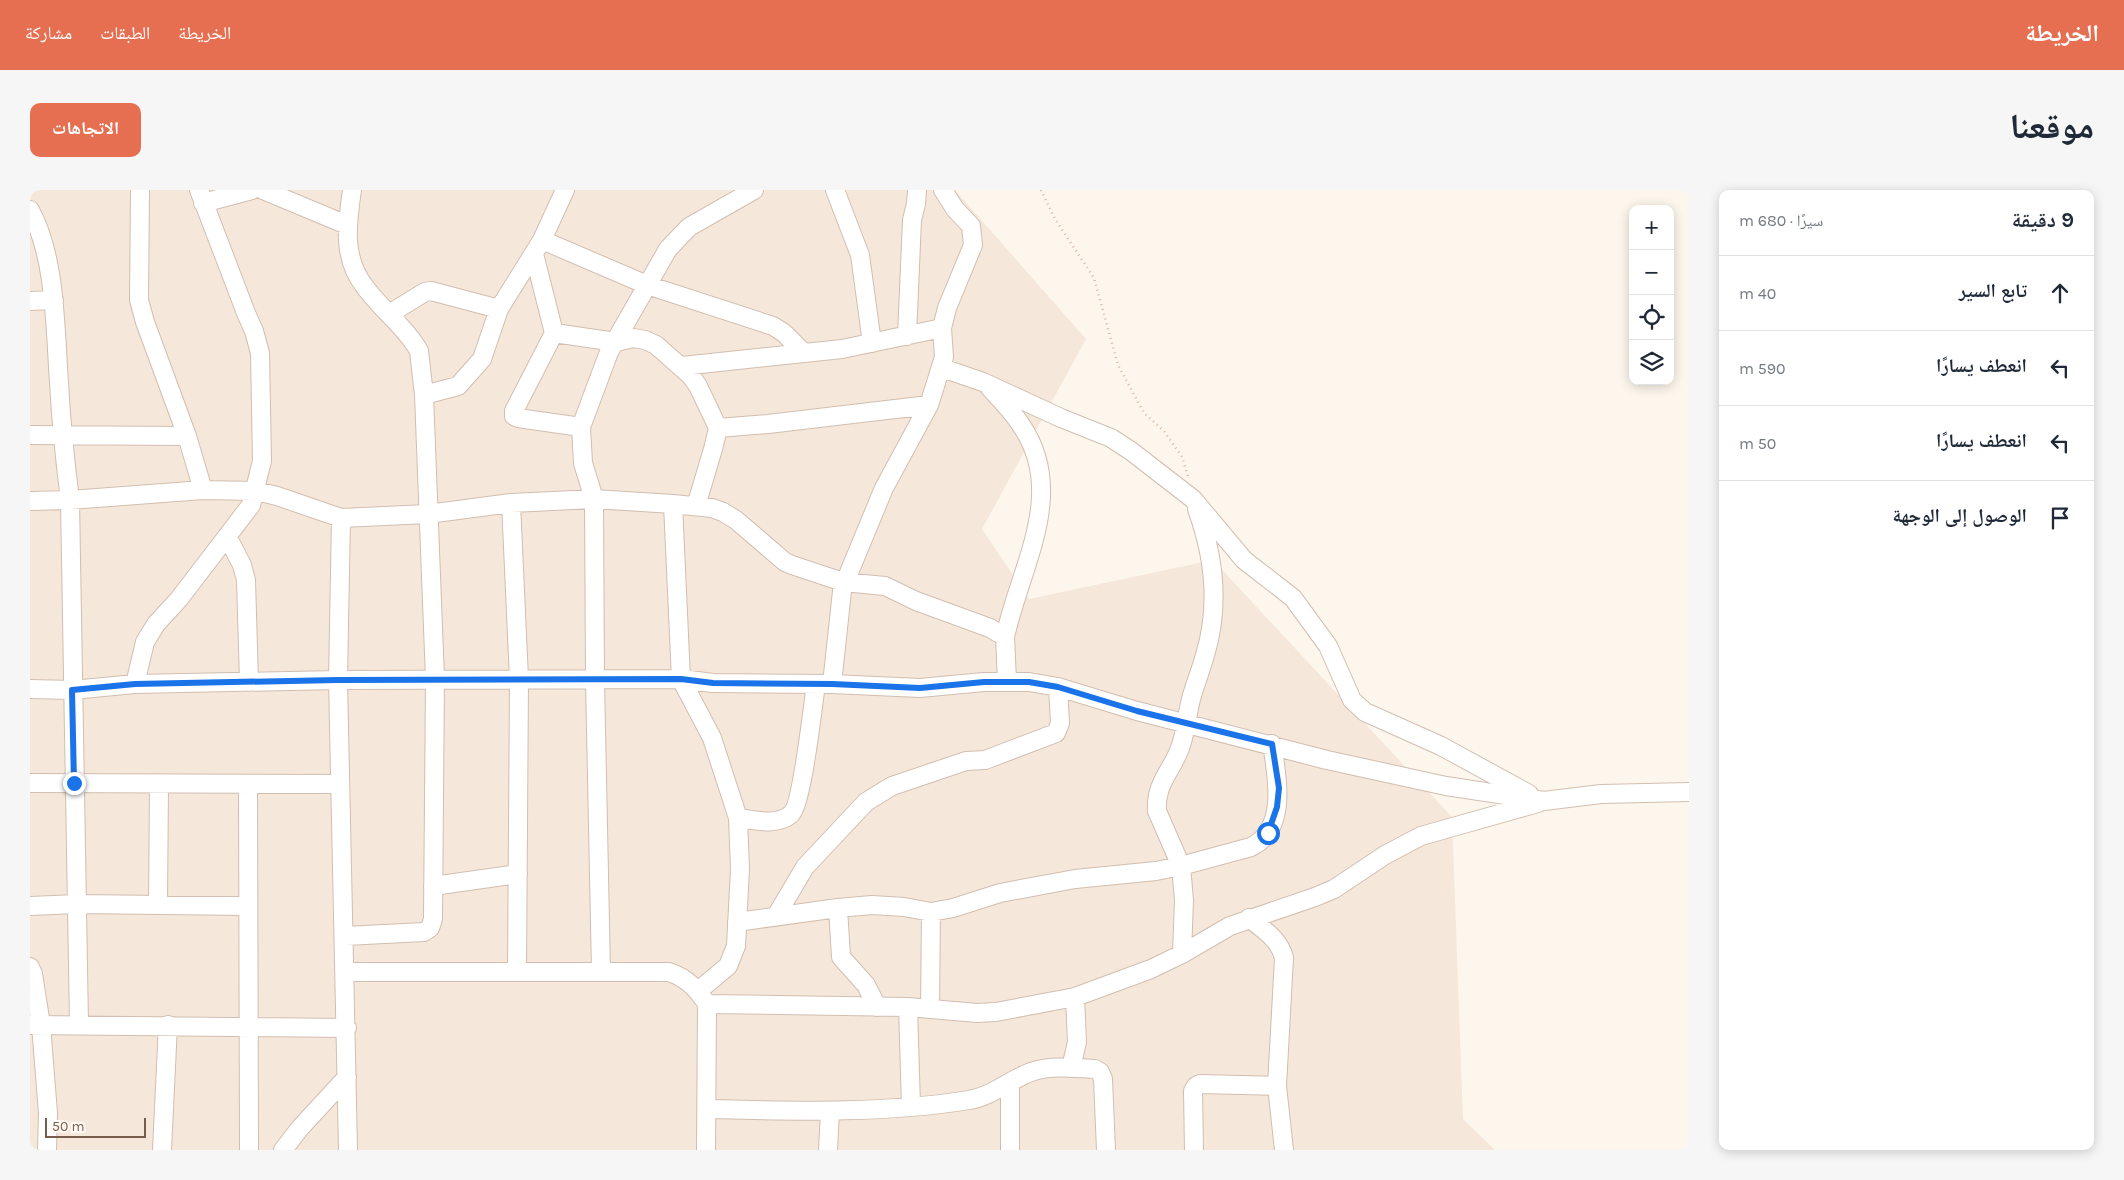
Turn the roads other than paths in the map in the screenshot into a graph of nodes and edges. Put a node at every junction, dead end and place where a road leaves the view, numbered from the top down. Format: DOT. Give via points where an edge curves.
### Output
graph roads {
  1 [pos="140,190"];
  2 [pos="252,190"];
  3 [pos="263,190"];
  4 [pos="352,190"];
  5 [pos="565,190"];
  6 [pos="753,190"];
  7 [pos="835,190"];
  8 [pos="917,190"];
  9 [pos="943,190"];
  10 [pos="201,196"];
  11 [pos="30,210"];
  12 [pos="347,225"];
  13 [pos="538,247"];
  14 [pos="647,285"];
  15 [pos="54,300"];
  16 [pos="30,301"];
  17 [pos="499,309"];
  18 [pos="390,314"];
  19 [pos="942,328"];
  20 [pos="554,333"];
  21 [pos="907,336"];
  22 [pos="616,342"];
  23 [pos="872,343"];
  24 [pos="804,353"];
  25 [pos="682,366"];
  26 [pos="942,368"];
  27 [pos="983,382"];
  28 [pos="424,395"];
  29 [pos="929,405"];
  30 [pos="581,426"];
  31 [pos="718,428"];
  32 [pos="30,435"];
  33 [pos="62,436"];
  34 [pos="187,436"];
  35 [pos="203,490"];
  36 [pos="256,491"];
  37 [pos="594,499"];
  38 [pos="1193,499"];
  39 [pos="70,500"];
  40 [pos="30,501"];
  41 [pos="511,503"];
  42 [pos="674,504"];
  43 [pos="696,506"];
  44 [pos="428,514"];
  45 [pos="342,518"];
  46 [pos="228,536"];
  47 [pos="843,582"];
  48 [pos="1004,637"];
  49 [pos="436,679"];
  50 [pos="681,679"];
  51 [pos="338,680"];
  52 [pos="519,680"];
  53 [pos="595,680"];
  54 [pos="1007,681"];
  55 [pos="249,682"];
  56 [pos="135,684"];
  57 [pos="824,684"];
  58 [pos="1058,687"];
  59 [pos="30,690"];
  60 [pos="72,690"];
  61 [pos="1186,723"];
  62 [pos="1272,744"];
  63 [pos="74,783"];
  64 [pos="159,784"];
  65 [pos="248,784"];
  66 [pos="340,784"];
  67 [pos="32,786"];
  68 [pos="1689,792"];
  69 [pos="1539,800"];
  70 [pos="738,818"];
  71 [pos="1180,866"];
  72 [pos="518,874"];
  73 [pos="433,886"];
  74 [pos="76,904"];
  75 [pos="158,905"];
  76 [pos="30,906"];
  77 [pos="248,906"];
  78 [pos="838,908"];
  79 [pos="931,912"];
  80 [pos="776,916"];
  81 [pos="1249,918"];
  82 [pos="737,922"];
  83 [pos="345,936"];
  84 [pos="1182,954"];
  85 [pos="30,967"];
  86 [pos="345,972"];
  87 [pos="517,972"];
  88 [pos="601,972"];
  89 [pos="702,997"];
  90 [pos="1074,997"];
  91 [pos="877,1007"];
  92 [pos="908,1007"];
  93 [pos="930,1009"];
  94 [pos="79,1024"];
  95 [pos="36,1025"];
  96 [pos="168,1025"];
  97 [pos="249,1027"];
  98 [pos="347,1028"];
  99 [pos="1071,1068"];
  100 [pos="347,1077"];
  101 [pos="1010,1083"];
  102 [pos="1277,1086"];
  103 [pos="911,1106"];
  104 [pos="706,1109"];
  105 [pos="830,1111"];
  106 [pos="1287,1149"];
  107 [pos="47,1150"];
  108 [pos="162,1150"];
  109 [pos="249,1150"];
  110 [pos="283,1150"];
  111 [pos="348,1150"];
  112 [pos="706,1150"];
  113 [pos="828,1150"];
  114 [pos="1010,1150"];
  115 [pos="1106,1150"];
  116 [pos="1194,1150"];
  1 -- 34 [label="street" via="139,300"];
  2 -- 10 [label="street"];
  3 -- 12 [label="street"];
  4 -- 12 [label="street"];
  5 -- 13 [label="street"];
  6 -- 14 [label="street" via="683,232 668,249"];
  7 -- 23 [label="street" via="860,256"];
  8 -- 21 [label="street" via="912,220"];
  9 -- 19 [label="street" via="971,226 973,245"];
  10 -- 36 [label="street" via="260,354 262,461"];
  11 -- 15 [label="street" via="43,241"];
  12 -- 18 [label="street" via="352,265 364,287"];
  13 -- 14 [label="street"];
  13 -- 17 [label="street"];
  13 -- 20 [label="street"];
  14 -- 22 [label="street"];
  14 -- 24 [label="street" via="773,326"];
  15 -- 16 [label="street"];
  15 -- 33 [label="street"];
  17 -- 18 [label="street" via="431,291"];
  17 -- 28 [label="street" via="482,358 462,383"];
  18 -- 28 [label="street" via="419,351"];
  19 -- 21 [label="street"];
  19 -- 26 [label="street"];
  20 -- 22 [label="street"];
  20 -- 30 [label="street" via="514,416"];
  21 -- 23 [label="street"];
  22 -- 25 [label="street" via="634,338 656,344"];
  22 -- 30 [label="street" via="609,352"];
  23 -- 24 [label="street"];
  24 -- 25 [label="street"];
  25 -- 31 [label="street" via="698,386"];
  26 -- 27 [label="street"];
  26 -- 29 [label="street"];
  27 -- 38 [label="street" via="1111,438"];
  27 -- 48 [label="street" via="1021,426 1041,474 1038,522"];
  28 -- 44 [label="street"];
  29 -- 31 [label="street"];
  29 -- 47 [label="street" via="884,488"];
  30 -- 37 [label="street" via="583,463"];
  31 -- 43 [label="street"];
  32 -- 33 [label="street"];
  33 -- 34 [label="street"];
  33 -- 39 [label="street"];
  34 -- 35 [label="street"];
  35 -- 36 [label="street"];
  35 -- 39 [label="street"];
  36 -- 45 [label="street"];
  36 -- 46 [label="street" via="252,505"];
  37 -- 41 [label="street"];
  37 -- 42 [label="street"];
  37 -- 53 [label="street"];
  38 -- 61 [label="street" via="1210,554 1214,598 1212,627"];
  38 -- 69 [label="street" via="1244,560 1293,598 1328,646 1352,700 1365,712 1441,746"];
  39 -- 40 [label="street"];
  39 -- 60 [label="street"];
  41 -- 44 [label="street"];
  41 -- 52 [label="street"];
  42 -- 43 [label="street"];
  42 -- 50 [label="street"];
  43 -- 47 [label="street" via="712,508 730,516 785,562"];
  44 -- 45 [label="street"];
  44 -- 49 [label="street"];
  45 -- 51 [label="street"];
  46 -- 55 [label="street" via="246,580"];
  46 -- 56 [label="street" via="156,624 145,642"];
  47 -- 48 [label="street" via="892,588 916,601 990,628"];
  47 -- 57 [label="street"];
  48 -- 54 [label="street"];
  49 -- 51 [label="street"];
  49 -- 52 [label="street"];
  49 -- 73 [label="street"];
  50 -- 53 [label="street"];
  50 -- 57 [label="street" via="713,683"];
  50 -- 70 [label="street" via="712,738"];
  51 -- 55 [label="street"];
  51 -- 66 [label="street"];
  52 -- 53 [label="street"];
  52 -- 72 [label="street"];
  53 -- 88 [label="street"];
  54 -- 57 [label="street" via="928,688"];
  54 -- 58 [label="street"];
  55 -- 56 [label="street"];
  56 -- 60 [label="street"];
  57 -- 70 [label="street" via="792,815 774,822"];
  58 -- 61 [label="street"];
  58 -- 80 [label="street" via="1060,723 1056,733 985,760 966,761 892,786 866,802 805,867"];
  59 -- 60 [label="street"];
  60 -- 63 [label="street"];
  61 -- 62 [label="street"];
  61 -- 71 [label="street" via="1179,752 1161,784 1157,803"];
  62 -- 69 [label="street" via="1327,760 1446,786"];
  62 -- 71 [label="street" via="1279,788 1277,807 1268,833 1251,847"];
  63 -- 64 [label="street"];
  63 -- 67 [label="street"];
  63 -- 74 [label="street"];
  64 -- 65 [label="street"];
  64 -- 75 [label="street"];
  65 -- 66 [label="street"];
  65 -- 77 [label="street"];
  66 -- 83 [label="street"];
  68 -- 69 [label="street" via="1601,794"];
  69 -- 81 [label="street" via="1421,836 1334,888"];
  70 -- 82 [label="street"];
  71 -- 79 [label="street" via="1076,879 1000,893"];
  71 -- 84 [label="street" via="1184,900"];
  72 -- 73 [label="street"];
  72 -- 87 [label="street"];
  73 -- 83 [label="street" via="433,919 430,928 424,932"];
  74 -- 75 [label="street"];
  74 -- 76 [label="street"];
  74 -- 94 [label="street"];
  75 -- 77 [label="street"];
  77 -- 97 [label="street"];
  78 -- 79 [label="street" via="904,907"];
  78 -- 80 [label="street"];
  78 -- 91 [label="street" via="841,957 866,985"];
  79 -- 93 [label="street"];
  80 -- 82 [label="street"];
  81 -- 84 [label="street"];
  81 -- 102 [label="street" via="1271,936 1282,949 1284,958"];
  82 -- 89 [label="street" via="736,946 728,966"];
  83 -- 86 [label="street"];
  84 -- 90 [label="street"];
  85 -- 95 [label="street"];
  86 -- 87 [label="street"];
  86 -- 98 [label="street"];
  87 -- 88 [label="street"];
  88 -- 89 [label="street" via="669,972 682,976"];
  89 -- 91 [label="street"];
  89 -- 104 [label="street"];
  90 -- 93 [label="street" via="996,1012 959,1013"];
  90 -- 99 [label="street" via="1077,1042"];
  91 -- 92 [label="street"];
  92 -- 93 [label="street"];
  92 -- 103 [label="street"];
  94 -- 95 [label="street"];
  94 -- 96 [label="street"];
  95 -- 107 [label="street" via="48,1113"];
  96 -- 97 [label="street"];
  96 -- 108 [label="street"];
  97 -- 98 [label="street"];
  97 -- 109 [label="street"];
  98 -- 100 [label="street"];
  99 -- 101 [label="street" via="1042,1068"];
  99 -- 115 [label="street" via="1095,1069 1103,1078"];
  100 -- 110 [label="street"];
  100 -- 111 [label="street"];
  101 -- 103 [label="street" via="971,1100"];
  101 -- 114 [label="street"];
  102 -- 106 [label="street"];
  102 -- 116 [label="street" via="1196,1086 1193,1091"];
  103 -- 105 [label="street"];
  104 -- 105 [label="street"];
  104 -- 112 [label="street"];
  105 -- 113 [label="street"];
}
